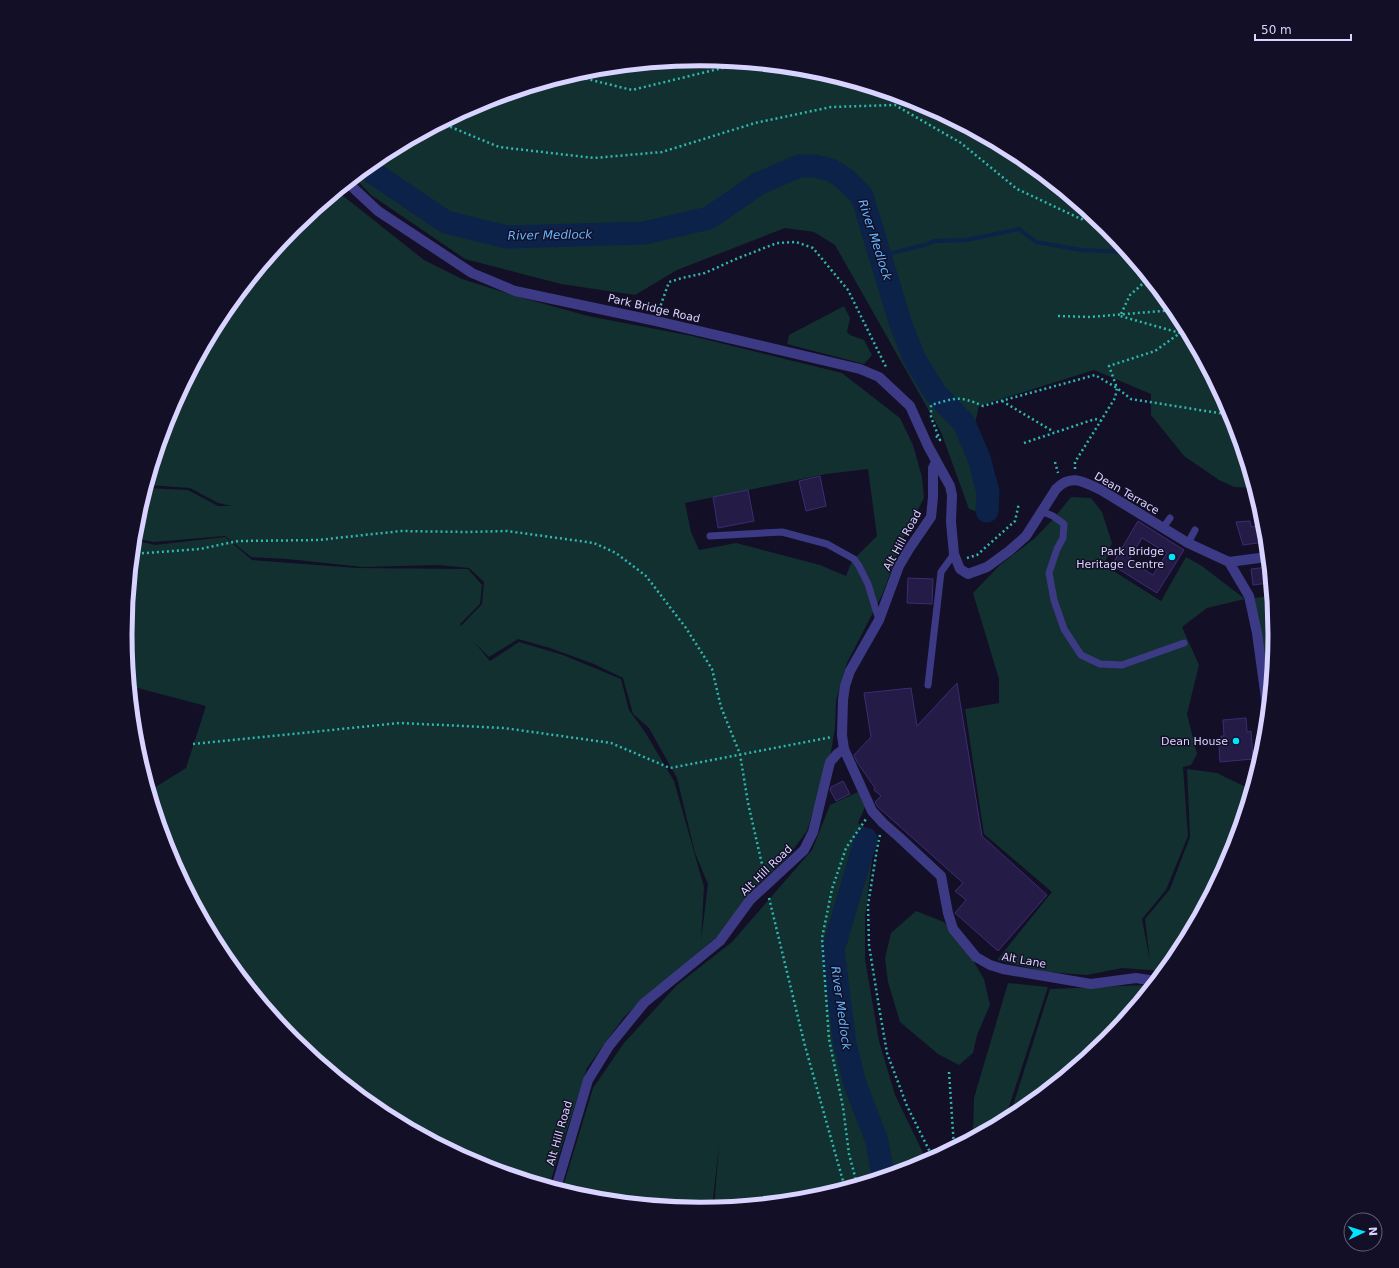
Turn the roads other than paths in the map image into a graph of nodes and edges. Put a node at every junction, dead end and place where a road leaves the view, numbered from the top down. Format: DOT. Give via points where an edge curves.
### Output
graph roads {
  1 [pos="351,185"];
  2 [pos="936,462"];
  3 [pos="1041,511"];
  4 [pos="1170,518"];
  5 [pos="1163,528"];
  6 [pos="1195,530"];
  7 [pos="710,536"];
  8 [pos="1188,543"];
  9 [pos="954,554"];
  10 [pos="1263,558"];
  11 [pos="1229,562"];
  12 [pos="879,620"];
  13 [pos="1184,643"];
  14 [pos="928,686"];
  15 [pos="1265,688"];
  16 [pos="844,749"];
  17 [pos="1150,980"];
  18 [pos="557,1184"];
  1 -- 2 [label="street, Park Bridge Road" via="378,212 472,273 515,291 656,320 860,369 879,377 910,406"];
  2 -- 9 [label="street" via="950,486 952,495"];
  2 -- 12 [label="street, Alt Hill Road" via="933,468 931,517 899,566"];
  3 -- 5 [label="street, Dean Terrace" via="1051,494 1061,484 1075,480 1101,490"];
  3 -- 9 [label="street" via="1026,536 987,567 968,574 960,569"];
  3 -- 13 [label="lane" via="1064,524 1063,538 1049,573 1054,600 1064,629 1081,655 1100,664 1122,665"];
  4 -- 5 [label="lane"];
  5 -- 8 [label="street, Dean Terrace"];
  6 -- 8 [label="lane"];
  7 -- 12 [label="lane" via="782,532 827,544 854,559 859,566 868,584"];
  8 -- 11 [label="street, Dean Terrace"];
  9 -- 14 [label="lane" via="941,572"];
  10 -- 11 [label="street"];
  11 -- 15 [label="street" via="1249,596"];
  12 -- 16 [label="street, Alt Hill Road" via="850,671 845,686 842,735"];
  16 -- 17 [label="street, Alt Lane" via="872,811 941,876 953,928 976,957 1003,969 1091,984 1136,978"];
  16 -- 18 [label="street, Alt Hill Road" via="830,762 813,832 804,850 750,900 720,941 644,1003 608,1046 588,1080"];
}
